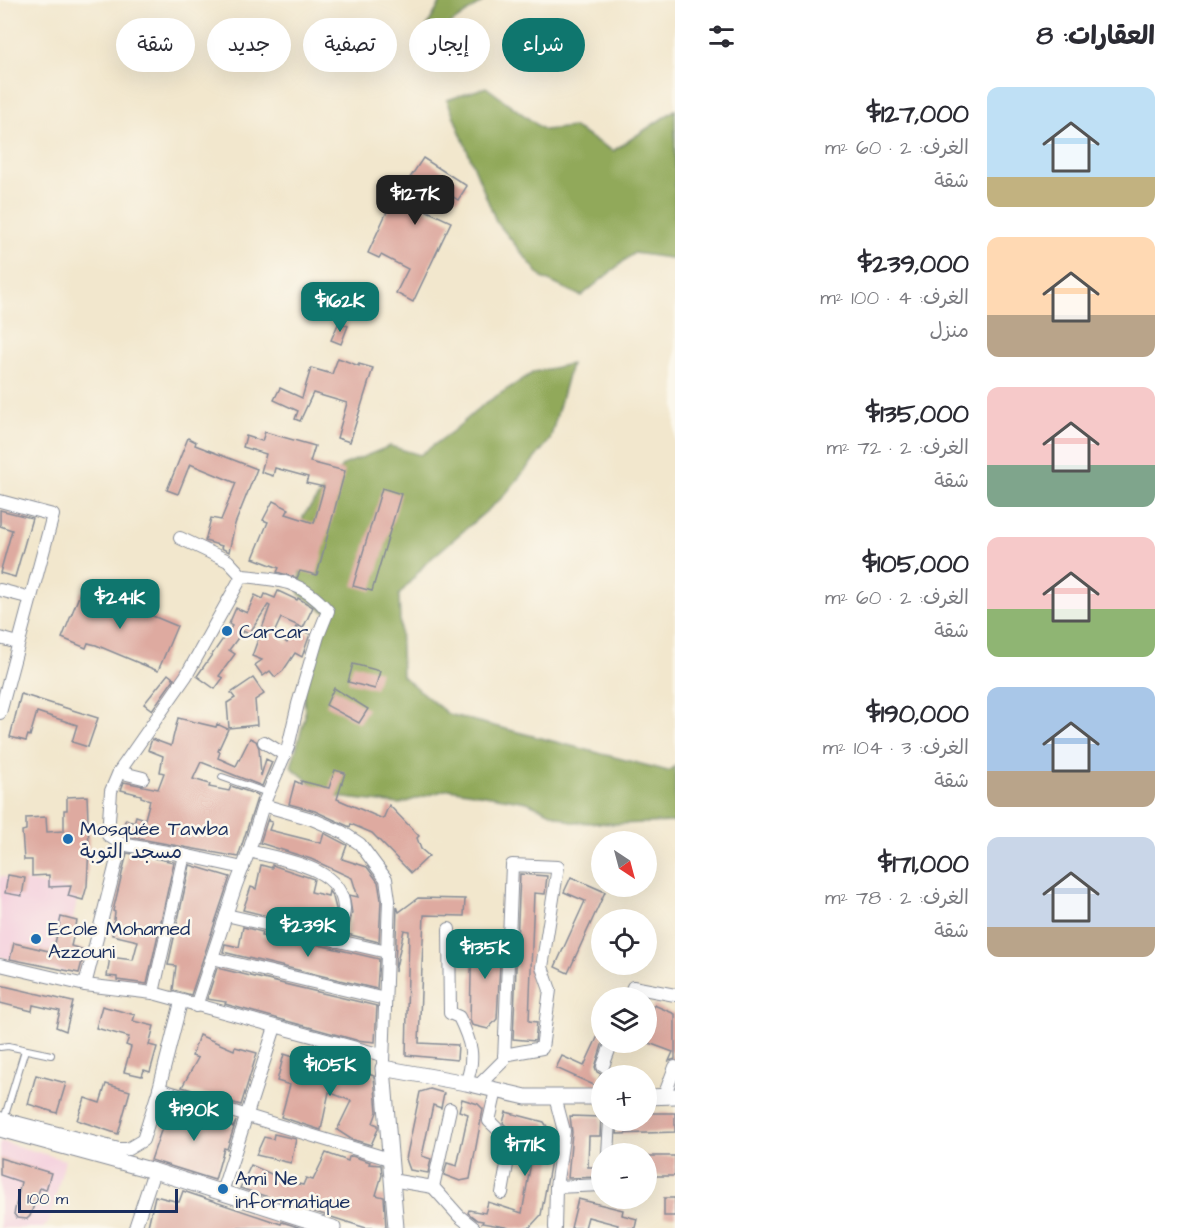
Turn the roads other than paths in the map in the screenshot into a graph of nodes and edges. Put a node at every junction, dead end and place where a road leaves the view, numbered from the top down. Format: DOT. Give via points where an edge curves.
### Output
graph roads {
  1 [pos="0,501"];
  2 [pos="180,538"];
  3 [pos="242,576"];
  4 [pos="0,590"];
  5 [pos="31,598"];
  6 [pos="0,638"];
  7 [pos="18,643"];
  8 [pos="3,694"];
  9 [pos="0,713"];
  10 [pos="264,742"];
  11 [pos="285,755"];
  12 [pos="119,772"];
  13 [pos="222,777"];
  14 [pos="143,778"];
  15 [pos="268,793"];
  16 [pos="263,805"];
  17 [pos="121,844"];
  18 [pos="249,851"];
  19 [pos="184,855"];
  20 [pos="243,868"];
  21 [pos="226,915"];
  22 [pos="449,929"];
  23 [pos="337,941"];
  24 [pos="387,952"];
  25 [pos="212,958"];
  26 [pos="0,965"];
  27 [pos="85,985"];
  28 [pos="657,992"];
  29 [pos="153,993"];
  30 [pos="675,995"];
  31 [pos="385,999"];
  32 [pos="181,1002"];
  33 [pos="196,1006"];
  34 [pos="275,1027"];
  35 [pos="0,1047"];
  36 [pos="25,1050"];
  37 [pos="51,1055"];
  38 [pos="504,1055"];
  39 [pos="383,1062"];
  40 [pos="675,1067"];
  41 [pos="472,1084"];
  42 [pos="159,1089"];
  43 [pos="496,1090"];
  44 [pos="670,1096"];
  45 [pos="555,1097"];
  46 [pos="591,1097"];
  47 [pos="450,1109"];
  48 [pos="247,1115"];
  49 [pos="1,1122"];
  50 [pos="389,1159"];
  51 [pos="154,1171"];
  52 [pos="391,1180"];
  53 [pos="591,1185"];
  54 [pos="433,1187"];
  55 [pos="556,1187"];
  56 [pos="222,1192"];
  57 [pos="502,1193"];
  58 [pos="135,1228"];
  59 [pos="333,1228"];
  60 [pos="396,1228"];
  61 [pos="474,1228"];
  62 [pos="555,1228"];
  1 -- 5 [label="street" via="53,515"];
  2 -- 3 [label="street" via="228,561"];
  3 -- 11 [label="street" via="288,581 317,597 328,611"];
  3 -- 12 [label="street" via="186,676"];
  4 -- 5 [label="street"];
  5 -- 7 [label="street"];
  6 -- 7 [label="street"];
  7 -- 8 [label="street"];
  8 -- 9 [label="street"];
  10 -- 11 [label="street"];
  11 -- 15 [label="street"];
  12 -- 14 [label="street"];
  12 -- 17 [label="street" via="111,791 108,835"];
  13 -- 15 [label="lane"];
  15 -- 16 [label="street"];
  16 -- 18 [label="street"];
  16 -- 24 [label="street" via="312,819 360,844 386,879"];
  17 -- 19 [label="street"];
  17 -- 27 [label="street"];
  18 -- 20 [label="street"];
  18 -- 23 [label="street" via="329,877 341,894 344,910"];
  19 -- 20 [label="street"];
  19 -- 29 [label="street"];
  20 -- 21 [label="street"];
  21 -- 23 [label="street"];
  21 -- 25 [label="street"];
  22 -- 41 [label="street" via="450,1013 459,1017 471,1041"];
  23 -- 24 [label="street"];
  24 -- 31 [label="street"];
  25 -- 31 [label="street"];
  25 -- 33 [label="street"];
  26 -- 27 [label="street"];
  27 -- 29 [label="street"];
  28 -- 30 [label="street"];
  29 -- 32 [label="street"];
  31 -- 39 [label="street"];
  32 -- 33 [label="street"];
  32 -- 42 [label="street"];
  33 -- 34 [label="street"];
  34 -- 39 [label="street"];
  34 -- 48 [label="street"];
  35 -- 36 [label="lane"];
  36 -- 37 [label="lane"];
  36 -- 49 [label="lane"];
  38 -- 38 [label="street" via="512,865 558,867 542,967 550,990 542,1048"];
  38 -- 41 [label="street" via="504,1060"];
  39 -- 41 [label="street"];
  39 -- 50 [label="street"];
  40 -- 44 [label="street"];
  41 -- 43 [label="street"];
  42 -- 48 [label="street"];
  42 -- 49 [label="street" via="143,1140 128,1149"];
  43 -- 45 [label="street" via="526,1097"];
  43 -- 57 [label="street" via="489,1122 511,1142"];
  45 -- 46 [label="street"];
  45 -- 55 [label="street" via="564,1131"];
  47 -- 54 [label="street"];
  48 -- 50 [label="street"];
  48 -- 56 [label="street"];
  49 -- 51 [label="street"];
  50 -- 52 [label="street"];
  51 -- 56 [label="street"];
  51 -- 58 [label="street"];
  52 -- 54 [label="street"];
  52 -- 60 [label="street"];
  53 -- 55 [label="street"];
  54 -- 61 [label="street"];
  55 -- 62 [label="street"];
  56 -- 59 [label="street"];
}
